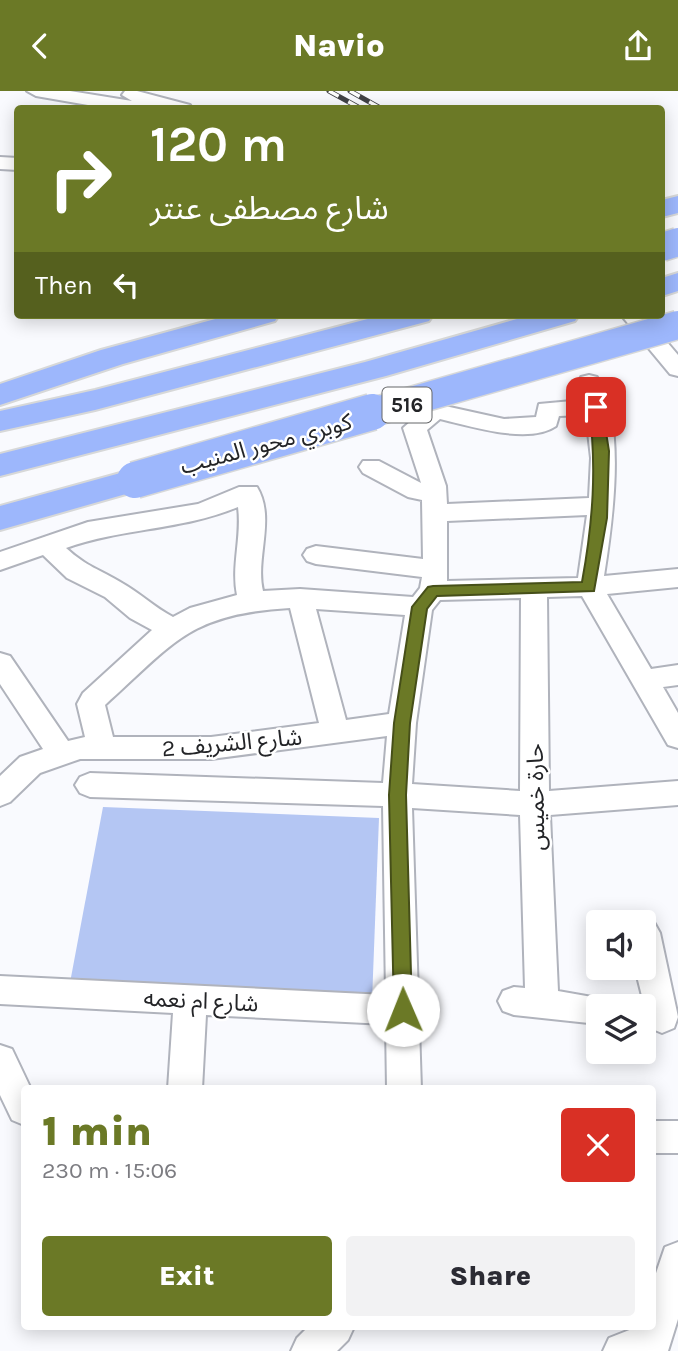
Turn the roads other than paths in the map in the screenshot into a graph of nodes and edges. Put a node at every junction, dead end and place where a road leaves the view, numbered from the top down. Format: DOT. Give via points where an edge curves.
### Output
graph roads {
  1 [pos="36,91"];
  2 [pos="102,91"];
  3 [pos="123,105"];
  4 [pos="165,105"];
  5 [pos="250,319"];
  6 [pos="403,319"];
  7 [pos="550,319"];
  8 [pos="635,319"];
  9 [pos="678,325"];
  10 [pos="678,369"];
  11 [pos="589,382"];
  12 [pos="0,395"];
  13 [pos="596,407"];
  14 [pos="0,421"];
  15 [pos="0,465"];
  16 [pos="371,467"];
  17 [pos="435,503"];
  18 [pos="600,506"];
  19 [pos="0,518"];
  20 [pos="47,544"];
  21 [pos="316,555"];
  22 [pos="0,561"];
  23 [pos="678,578"];
  24 [pos="589,587"];
  25 [pos="430,589"];
  26 [pos="534,590"];
  27 [pos="300,598"];
  28 [pos="252,603"];
  29 [pos="172,629"];
  30 [pos="0,663"];
  31 [pos="678,675"];
  32 [pos="643,680"];
  33 [pos="402,723"];
  34 [pos="335,732"];
  35 [pos="678,737"];
  36 [pos="97,748"];
  37 [pos="61,753"];
  38 [pos="90,785"];
  39 [pos="678,793"];
  40 [pos="0,794"];
  41 [pos="397,795"];
  42 [pos="535,804"];
  43 [pos="653,980"];
  44 [pos="0,990"];
  45 [pos="190,1000"];
  46 [pos="586,1009"];
  47 [pos="403,1010"];
  48 [pos="661,1018"];
  49 [pos="0,1060"];
  50 [pos="185,1085"];
  51 [pos="404,1085"];
  52 [pos="21,1104"];
  53 [pos="656,1137"];
  54 [pos="678,1137"];
  55 [pos="668,1274"];
  56 [pos="656,1306"];
  57 [pos="647,1330"];
  58 [pos="641,1347"];
  1 -- 3 [label="street"];
  2 -- 4 [label="street"];
  5 -- 12 [label="highway" via="78,367"];
  6 -- 14 [label="highway"];
  7 -- 15 [label="highway, كوبري محور المنيب / 516"];
  8 -- 10 [label="street"];
  9 -- 19 [label="highway, كوبري محور المنيب / 516, bridge"];
  11 -- 13 [label="street"];
  13 -- 17 [label="street" via="547,409 547,423 504,426 442,411 432,413 415,428"];
  13 -- 18 [label="street" via="602,451"];
  16 -- 17 [label="street"];
  17 -- 18 [label="street"];
  17 -- 25 [label="street"];
  18 -- 24 [label="street"];
  20 -- 22 [label="street"];
  20 -- 28 [label="street" via="88,531 203,512 248,493 253,529 247,579"];
  20 -- 29 [label="street" via="76,572 114,590"];
  21 -- 25 [label="street"];
  23 -- 24 [label="street"];
  24 -- 26 [label="street"];
  24 -- 32 [label="street"];
  25 -- 26 [label="street"];
  25 -- 27 [label="street"];
  25 -- 33 [label="street"];
  26 -- 42 [label="street, حارة خميس"];
  27 -- 28 [label="street"];
  27 -- 34 [label="street"];
  28 -- 29 [label="street" via="203,613"];
  29 -- 36 [label="street" via="91,704 100,732"];
  30 -- 37 [label="street"];
  31 -- 32 [label="street"];
  32 -- 35 [label="street"];
  33 -- 34 [label="street, شارع الشريف 2"];
  33 -- 41 [label="street"];
  34 -- 36 [label="street, شارع الشريف 2" via="211,748"];
  36 -- 37 [label="street, شارع الشريف 2"];
  37 -- 40 [label="street, شارع الشريف 2" via="30,765"];
  38 -- 41 [label="street"];
  39 -- 42 [label="street"];
  41 -- 42 [label="street"];
  41 -- 47 [label="street"];
  42 -- 46 [label="street, حارة خميس" via="528,1002"];
  43 -- 48 [label="street"];
  44 -- 45 [label="street, شارع ام نعمه"];
  45 -- 47 [label="street, شارع ام نعمه"];
  45 -- 50 [label="street"];
  47 -- 51 [label="street"];
  49 -- 52 [label="street"];
  53 -- 54 [label="street"];
  55 -- 56 [label="street"];
  57 -- 58 [label="street"];
}
